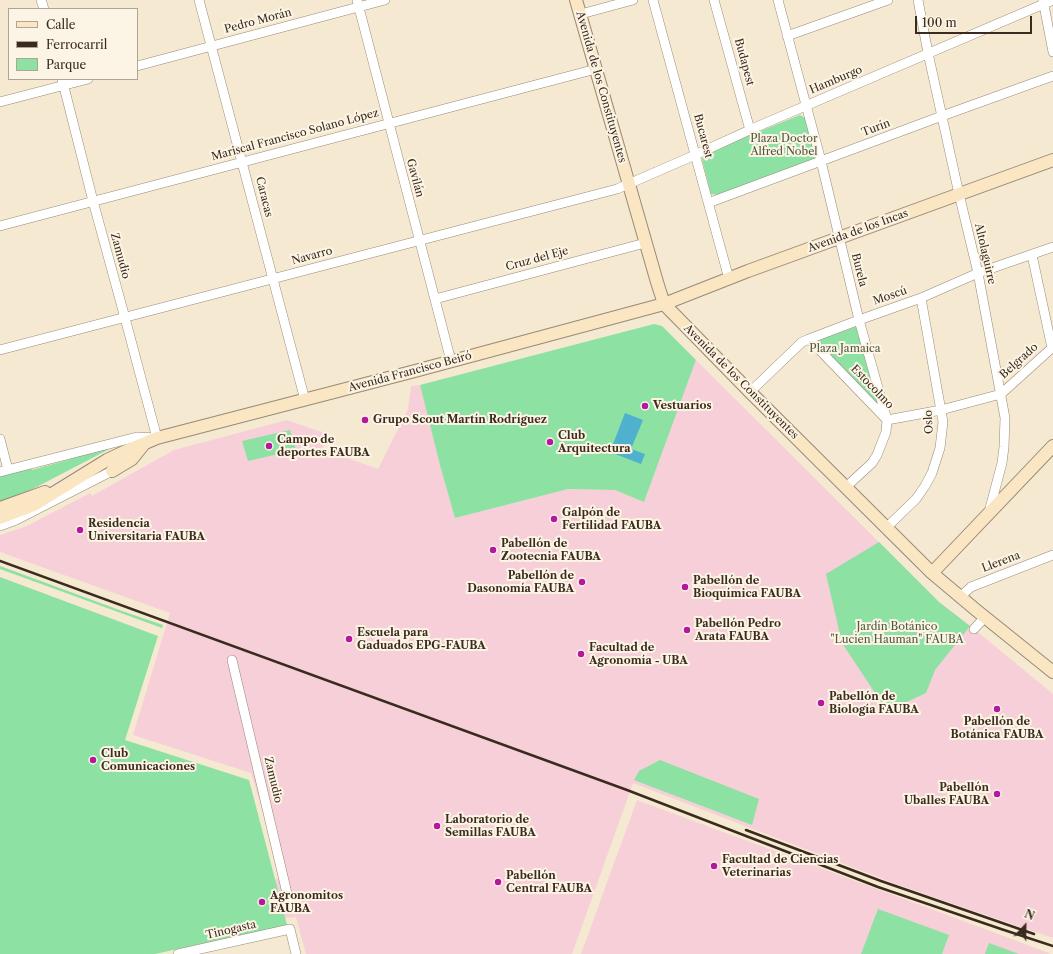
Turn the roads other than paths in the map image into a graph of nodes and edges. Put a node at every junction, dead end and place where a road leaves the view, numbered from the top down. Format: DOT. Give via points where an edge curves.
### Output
graph roads {
  1 [pos="199,0"];
  2 [pos="385,0"];
  3 [pos="576,0"];
  4 [pos="633,0"];
  5 [pos="653,0"];
  6 [pos="714,0"];
  7 [pos="778,0"];
  8 [pos="888,0"];
  9 [pos="918,0"];
  10 [pos="1053,0"];
  11 [pos="1043,2"];
  12 [pos="358,4"];
  13 [pos="581,14"];
  14 [pos="787,36"];
  15 [pos="211,46"];
  16 [pos="1053,52"];
  17 [pos="928,53"];
  18 [pos="138,66"];
  19 [pos="596,69"];
  20 [pos="1053,76"];
  21 [pos="80,80"];
  22 [pos="63,82"];
  23 [pos="0,102"];
  24 [pos="806,106"];
  25 [pos="942,116"];
  26 [pos="389,123"];
  27 [pos="750,130"];
  28 [pos="696,155"];
  29 [pos="1053,160"];
  30 [pos="242,161"];
  31 [pos="821,161"];
  32 [pos="629,184"];
  33 [pos="959,194"];
  34 [pos="93,201"];
  35 [pos="708,204"];
  36 [pos="0,226"];
  37 [pos="839,239"];
  38 [pos="419,240"];
  39 [pos="645,243"];
  40 [pos="1053,247"];
  41 [pos="1032,254"];
  42 [pos="978,274"];
  43 [pos="273,279"];
  44 [pos="729,279"];
  45 [pos="921,298"];
  46 [pos="435,299"];
  47 [pos="664,304"];
  48 [pos="125,318"];
  49 [pos="859,320"];
  50 [pos="809,339"];
  51 [pos="1052,347"];
  52 [pos="0,350"];
  53 [pos="451,361"];
  54 [pos="750,392"];
  55 [pos="1001,394"];
  56 [pos="305,400"];
  57 [pos="941,410"];
  58 [pos="887,420"];
  59 [pos="157,438"];
  60 [pos="0,439"];
  61 [pos="144,443"];
  62 [pos="1053,446"];
  63 [pos="4,471"];
  64 [pos="112,471"];
  65 [pos="67,485"];
  66 [pos="846,488"];
  67 [pos="0,508"];
  68 [pos="989,514"];
  69 [pos="0,518"];
  70 [pos="0,526"];
  71 [pos="886,528"];
  72 [pos="1053,555"];
  73 [pos="932,573"];
  74 [pos="960,597"];
  75 [pos="985,617"];
  76 [pos="974,629"];
  77 [pos="232,660"];
  78 [pos="1053,672"];
  79 [pos="290,906"];
  80 [pos="178,954"];
  81 [pos="296,954"];
  1 -- 15 [label="street, Caracas"];
  2 -- 12 [label="street, Pedro Morán"];
  3 -- 13 [label="main road, Avenida de los Constituyentes"];
  4 -- 13 [label="street"];
  5 -- 28 [label="street, Bucarest"];
  6 -- 27 [label="street, Budapest"];
  7 -- 14 [label="street, Burela"];
  8 -- 14 [label="street"];
  9 -- 17 [label="street, Altolaguirre"];
  10 -- 11 [label="street, Hamburgo"];
  11 -- 16 [label="street"];
  11 -- 17 [label="street, Hamburgo"];
  12 -- 15 [label="street, Pedro Morán"];
  12 -- 26 [label="street, Gavilán"];
  13 -- 19 [label="main road, Avenida de los Constituyentes"];
  14 -- 24 [label="street, Burela"];
  15 -- 18 [label="street, Pedro Morán"];
  15 -- 30 [label="street, Caracas"];
  17 -- 24 [label="street, Hamburgo"];
  17 -- 25 [label="street, Altolaguirre"];
  19 -- 26 [label="street, Mariscal Francisco Solano López"];
  19 -- 32 [label="main road, Avenida de los Constituyentes"];
  20 -- 25 [label="street, Turín"];
  21 -- 22 [label="street"];
  22 -- 23 [label="street"];
  22 -- 34 [label="street, Zamudio"];
  24 -- 27 [label="street, Hamburgo"];
  24 -- 31 [label="street, Burela"];
  25 -- 31 [label="street, Turín"];
  25 -- 33 [label="street, Altolaguirre"];
  26 -- 30 [label="street, Mariscal Francisco Solano López"];
  26 -- 38 [label="street, Gavilán"];
  27 -- 28 [label="street, Hamburgo"];
  28 -- 32 [label="street, Hamburgo"];
  28 -- 35 [label="street, Bucarest"];
  29 -- 33 [label="main road, Avenida de los Incas"];
  30 -- 34 [label="street, Mariscal Francisco Solano López"];
  30 -- 43 [label="street, Caracas"];
  31 -- 35 [label="street, Turín"];
  31 -- 37 [label="street, Burela"];
  32 -- 38 [label="street, Navarro"];
  32 -- 39 [label="main road, Avenida de los Constituyentes"];
  33 -- 37 [label="main road, Avenida de los Incas"];
  33 -- 42 [label="street, Altolaguirre"];
  34 -- 36 [label="street, Mariscal Francisco Solano López"];
  34 -- 48 [label="street, Zamudio"];
  35 -- 44 [label="street, Bucarest"];
  37 -- 44 [label="main road, Avenida de los Incas"];
  37 -- 49 [label="street, Burela"];
  38 -- 43 [label="street, Navarro"];
  38 -- 46 [label="street, Gavilán"];
  39 -- 46 [label="street, Cruz del Eje"];
  39 -- 47 [label="main road, Avenida de los Constituyentes"];
  40 -- 41 [label="street, Moscú"];
  41 -- 42 [label="street, Moscú"];
  41 -- 51 [label="street"];
  42 -- 45 [label="street, Moscú"];
  42 -- 55 [label="street, Altolaguirre"];
  43 -- 48 [label="street, Navarro"];
  43 -- 56 [label="street, Caracas"];
  44 -- 47 [label="main road, Avenida de los Incas"];
  45 -- 49 [label="street, Moscú"];
  45 -- 57 [label="street, Oslo"];
  46 -- 53 [label="street, Gavilán"];
  47 -- 53 [label="main road, Avenida Francisco Beiró"];
  47 -- 54 [label="main road, Avenida de los Constituyentes"];
  48 -- 52 [label="street, Navarro"];
  48 -- 59 [label="street, Zamudio"];
  49 -- 50 [label="street, Moscú"];
  49 -- 58 [label="street, Burela"];
  50 -- 54 [label="street, Moscú" via="802,342"];
  50 -- 58 [label="street, Estocolmo"];
  51 -- 55 [label="street, Belgrado"];
  53 -- 56 [label="main road, Avenida Francisco Beiró"];
  54 -- 66 [label="main road, Avenida de los Constituyentes"];
  55 -- 57 [label="street, Estocolmo"];
  55 -- 68 [label="street, Altolaguirre" via="1005,418 1004,447"];
  56 -- 59 [label="main road, Avenida Francisco Beiró"];
  57 -- 58 [label="street, Estocolmo"];
  57 -- 71 [label="street, Oslo" via="942,435 932,473 916,499"];
  58 -- 66 [label="street, Burela" via="886,432 877,455"];
  59 -- 61 [label="main road, Avenida Francisco Beiró"];
  59 -- 63 [label="street, Avenida Francisco Beiró" via="137,437"];
  60 -- 63 [label="street"];
  61 -- 64 [label="main road" via="132,459"];
  61 -- 65 [label="main road, Avenida Francisco Beiró" via="107,460"];
  62 -- 68 [label="main road"];
  64 -- 70 [label="street"];
  65 -- 67 [label="main road"];
  65 -- 69 [label="main road" via="34,505"];
  66 -- 71 [label="main road, Avenida de los Constituyentes"];
  68 -- 73 [label="main road"];
  71 -- 73 [label="main road, Avenida de los Constituyentes"];
  72 -- 74 [label="street, Llerena" via="971,586"];
  73 -- 74 [label="main road, Avenida de los Constituyentes"];
  74 -- 75 [label="main road, Avenida de los Constituyentes"];
  75 -- 76 [label="street"];
  75 -- 78 [label="main road, Avenida de los Constituyentes"];
  77 -- 79 [label="street, Zamudio"];
  80 -- 81 [label="street, Tinogasta" via="290,929"];
}
